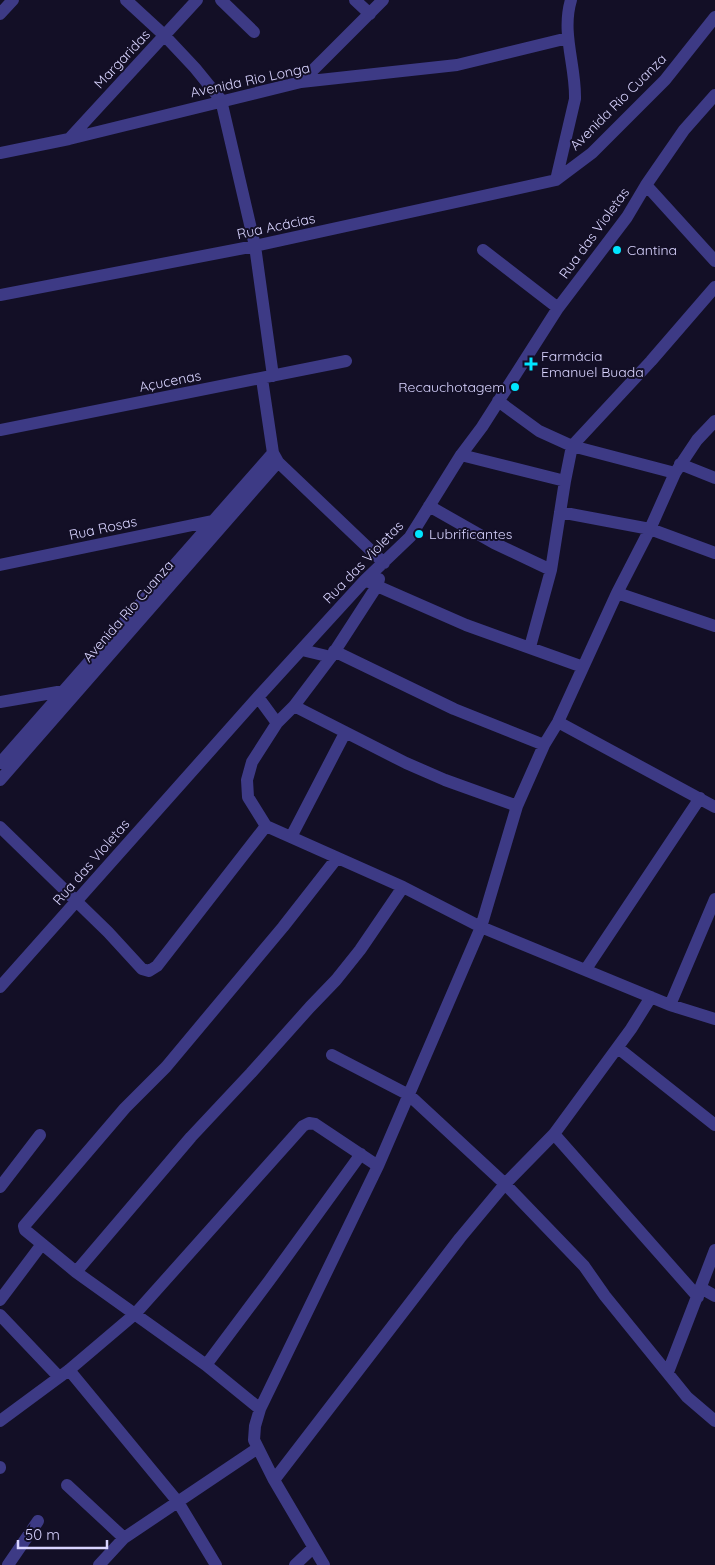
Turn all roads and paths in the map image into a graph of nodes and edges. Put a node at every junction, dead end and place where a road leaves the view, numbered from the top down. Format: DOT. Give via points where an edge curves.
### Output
graph roads {
  1 [pos="13,0"];
  2 [pos="126,0"];
  3 [pos="197,0"];
  4 [pos="221,0"];
  5 [pos="355,0"];
  6 [pos="383,0"];
  7 [pos="571,0"];
  8 [pos="0,14"];
  9 [pos="370,14"];
  10 [pos="715,17"];
  11 [pos="254,32"];
  12 [pos="164,35"];
  13 [pos="568,38"];
  14 [pos="301,82"];
  15 [pos="715,95"];
  16 [pos="221,100"];
  17 [pos="69,139"];
  18 [pos="0,153"];
  19 [pos="556,180"];
  20 [pos="646,185"];
  21 [pos="256,246"];
  22 [pos="483,250"];
  23 [pos="715,260"];
  24 [pos="715,287"];
  25 [pos="0,295"];
  26 [pos="558,308"];
  27 [pos="346,361"];
  28 [pos="268,377"];
  29 [pos="498,401"];
  30 [pos="715,421"];
  31 [pos="0,430"];
  32 [pos="572,446"];
  33 [pos="461,455"];
  34 [pos="274,457"];
  35 [pos="677,469"];
  36 [pos="715,478"];
  37 [pos="565,481"];
  38 [pos="429,506"];
  39 [pos="560,512"];
  40 [pos="212,521"];
  41 [pos="650,529"];
  42 [pos="715,553"];
  43 [pos="384,563"];
  44 [pos="0,565"];
  45 [pos="552,570"];
  46 [pos="364,580"];
  47 [pos="376,586"];
  48 [pos="617,593"];
  49 [pos="715,626"];
  50 [pos="530,647"];
  51 [pos="302,650"];
  52 [pos="333,654"];
  53 [pos="583,667"];
  54 [pos="66,690"];
  55 [pos="79,690"];
  56 [pos="258,697"];
  57 [pos="0,702"];
  58 [pos="294,706"];
  59 [pos="558,722"];
  60 [pos="277,723"];
  61 [pos="345,733"];
  62 [pos="544,745"];
  63 [pos="0,763"];
  64 [pos="0,780"];
  65 [pos="700,798"];
  66 [pos="714,802"];
  67 [pos="517,806"];
  68 [pos="266,826"];
  69 [pos="0,827"];
  70 [pos="292,837"];
  71 [pos="337,858"];
  72 [pos="404,887"];
  73 [pos="715,899"];
  74 [pos="77,901"];
  75 [pos="481,927"];
  76 [pos="586,969"];
  77 [pos="0,987"];
  78 [pos="651,997"];
  79 [pos="670,1005"];
  80 [pos="715,1019"];
  81 [pos="618,1048"];
  82 [pos="332,1056"];
  83 [pos="409,1096"];
  84 [pos="715,1124"];
  85 [pos="554,1134"];
  86 [pos="40,1135"];
  87 [pos="361,1154"];
  88 [pos="378,1166"];
  89 [pos="505,1184"];
  90 [pos="0,1187"];
  91 [pos="42,1244"];
  92 [pos="715,1250"];
  93 [pos="76,1272"];
  94 [pos="699,1292"];
  95 [pos="715,1296"];
  96 [pos="0,1300"];
  97 [pos="135,1314"];
  98 [pos="0,1315"];
  99 [pos="206,1365"];
  100 [pos="668,1372"];
  101 [pos="64,1374"];
  102 [pos="260,1409"];
  103 [pos="0,1420"];
  104 [pos="715,1421"];
  105 [pos="258,1448"];
  106 [pos="274,1480"];
  107 [pos="67,1485"];
  108 [pos="178,1502"];
  109 [pos="38,1522"];
  110 [pos="124,1538"];
  111 [pos="312,1548"];
  112 [pos="8,1565"];
  113 [pos="99,1565"];
  114 [pos="216,1565"];
  115 [pos="295,1565"];
  116 [pos="324,1565"];
  1 -- 8 [label="street"];
  2 -- 12 [label="street"];
  3 -- 12 [label="street, Margaridas"];
  4 -- 11 [label="street"];
  5 -- 9 [label="street"];
  6 -- 9 [label="street"];
  7 -- 13 [label="street"];
  9 -- 14 [label="street"];
  10 -- 19 [label="street, Avenida Rio Cuanza" via="665,80 592,153"];
  12 -- 16 [label="street"];
  12 -- 17 [label="street, Margaridas"];
  13 -- 14 [label="street, Avenida Rio Longa" via="457,65"];
  13 -- 19 [label="street" via="575,99"];
  14 -- 16 [label="street, Avenida Rio Longa"];
  15 -- 20 [label="street, Rua das Violetas" via="684,130"];
  16 -- 17 [label="street, Avenida Rio Longa"];
  16 -- 21 [label="street"];
  17 -- 18 [label="street, Avenida Rio Longa"];
  19 -- 21 [label="street, Rua Acácias"];
  20 -- 23 [label="street"];
  20 -- 26 [label="street, Rua das Violetas" via="627,218"];
  21 -- 25 [label="street, Rua Acácias"];
  21 -- 28 [label="street"];
  22 -- 26 [label="street"];
  24 -- 32 [label="street"];
  26 -- 29 [label="street, Rua das Violetas"];
  27 -- 28 [label="street, Açucenas"];
  28 -- 31 [label="street, Açucenas"];
  28 -- 34 [label="street"];
  29 -- 32 [label="street" via="539,431"];
  29 -- 33 [label="street, Rua das Violetas"];
  30 -- 35 [label="street"];
  32 -- 35 [label="street"];
  32 -- 37 [label="street"];
  33 -- 37 [label="street"];
  33 -- 38 [label="street, Rua das Violetas"];
  34 -- 40 [label="street"];
  34 -- 43 [label="street"];
  34 -- 55 [label="street, Avenida Rio Cuanza"];
  35 -- 36 [label="street"];
  35 -- 41 [label="street"];
  37 -- 39 [label="street"];
  38 -- 43 [label="street, Rua das Violetas" via="410,537"];
  38 -- 45 [label="street" via="494,543"];
  39 -- 41 [label="street"];
  39 -- 45 [label="street"];
  40 -- 44 [label="street, Rua Rosas"];
  40 -- 54 [label="street"];
  41 -- 42 [label="street"];
  41 -- 48 [label="street"];
  43 -- 46 [label="street, Rua das Violetas"];
  43 -- 47 [label="street"];
  45 -- 50 [label="street"];
  46 -- 47 [label="street"];
  46 -- 51 [label="street, Rua das Violetas"];
  47 -- 50 [label="street" via="466,625"];
  47 -- 52 [label="street"];
  48 -- 49 [label="street"];
  48 -- 53 [label="street"];
  50 -- 53 [label="street"];
  51 -- 52 [label="street"];
  51 -- 56 [label="street, Rua das Violetas"];
  52 -- 58 [label="street"];
  52 -- 62 [label="street"];
  53 -- 59 [label="street"];
  54 -- 55 [label="street"];
  54 -- 57 [label="street"];
  54 -- 63 [label="street"];
  55 -- 64 [label="street, Avenida Rio Cuanza"];
  56 -- 60 [label="street"];
  56 -- 74 [label="street, Rua das Violetas"];
  58 -- 60 [label="street"];
  58 -- 61 [label="street"];
  59 -- 62 [label="street"];
  59 -- 65 [label="street"];
  60 -- 68 [label="street" via="252,762 247,780 248,797"];
  61 -- 67 [label="street" via="445,780"];
  61 -- 70 [label="street"];
  62 -- 67 [label="street"];
  65 -- 66 [label="street"];
  65 -- 76 [label="street"];
  67 -- 75 [label="street"];
  68 -- 70 [label="street"];
  68 -- 74 [label="street" via="149,971 142,969"];
  69 -- 74 [label="street"];
  70 -- 71 [label="street"];
  71 -- 72 [label="street"];
  71 -- 91 [label="street" via="166,1067 125,1108 25,1223 25,1230"];
  72 -- 75 [label="street"];
  72 -- 93 [label="street" via="336,980 191,1137"];
  73 -- 79 [label="street"];
  74 -- 77 [label="street, Rua das Violetas"];
  75 -- 76 [label="street"];
  75 -- 83 [label="street"];
  76 -- 78 [label="street"];
  78 -- 79 [label="street"];
  78 -- 81 [label="street"];
  79 -- 80 [label="street"];
  81 -- 84 [label="street"];
  81 -- 85 [label="street"];
  82 -- 83 [label="street"];
  83 -- 88 [label="street"];
  83 -- 89 [label="street"];
  85 -- 89 [label="street"];
  85 -- 94 [label="street"];
  86 -- 90 [label="street"];
  87 -- 88 [label="street"];
  87 -- 97 [label="street" via="315,1124 303,1126"];
  87 -- 99 [label="street"];
  88 -- 102 [label="street"];
  89 -- 100 [label="street" via="584,1266"];
  89 -- 106 [label="street"];
  91 -- 93 [label="street"];
  91 -- 96 [label="street"];
  92 -- 94 [label="street"];
  93 -- 97 [label="street"];
  94 -- 95 [label="street"];
  94 -- 100 [label="street"];
  97 -- 99 [label="street"];
  97 -- 101 [label="street"];
  98 -- 101 [label="street"];
  99 -- 102 [label="street"];
  100 -- 104 [label="street" via="688,1397"];
  101 -- 103 [label="street"];
  101 -- 108 [label="street"];
  102 -- 105 [label="street" via="254,1440"];
  105 -- 106 [label="street"];
  105 -- 108 [label="street"];
  106 -- 111 [label="street"];
  107 -- 110 [label="street"];
  108 -- 110 [label="street"];
  108 -- 114 [label="street"];
  109 -- 112 [label="street"];
  110 -- 113 [label="street"];
  111 -- 115 [label="street"];
  111 -- 116 [label="street"];
}
